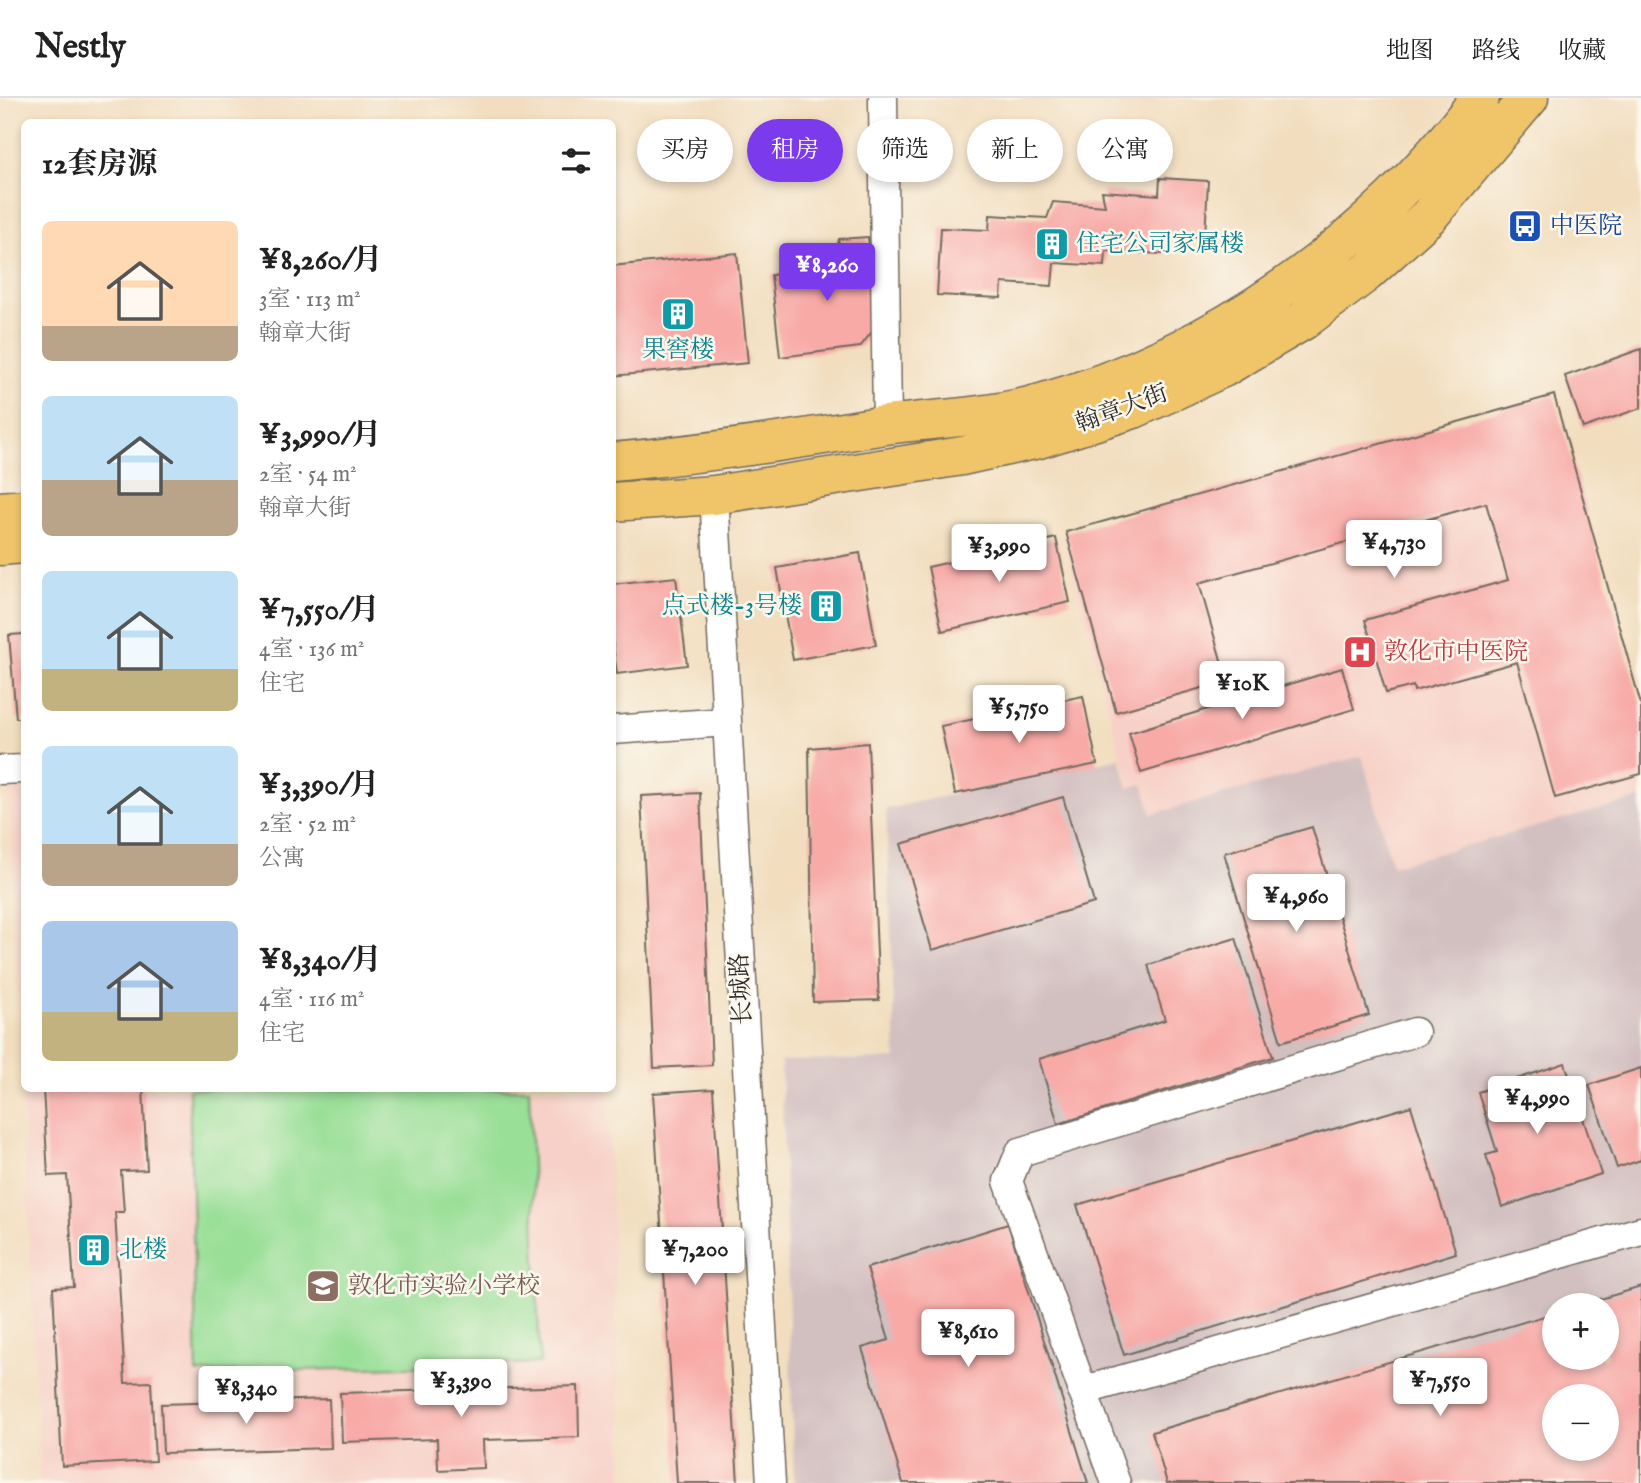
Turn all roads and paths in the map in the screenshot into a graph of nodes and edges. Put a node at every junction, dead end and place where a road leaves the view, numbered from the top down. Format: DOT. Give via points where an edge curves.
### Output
graph roads {
  1 [pos="883,98"];
  2 [pos="1480,98"];
  3 [pos="1529,98"];
  4 [pos="887,425"];
  5 [pos="616,462"];
  6 [pos="714,495"];
  7 [pos="616,502"];
  8 [pos="21,509"];
  9 [pos="0,511"];
  10 [pos="21,544"];
  11 [pos="0,546"];
  12 [pos="727,722"];
  13 [pos="616,730"];
  14 [pos="21,769"];
  15 [pos="0,770"];
  16 [pos="1415,1032"];
  17 [pos="1641,1231"];
  18 [pos="1082,1391"];
  19 [pos="771,1483"];
  20 [pos="1116,1483"];
  1 -- 4 [label="street"];
  2 -- 4 [label="main road, 翰章大街" via="1410,180 1348,241 1282,289 1207,334 1128,372 1041,403 951,420"];
  3 -- 6 [label="main road, 翰章大街" via="1429,216 1366,272 1304,320 1223,368 1134,409 1039,439 962,456"];
  4 -- 5 [label="main road, 翰章大街" via="711,454"];
  6 -- 7 [label="main road, 翰章大街"];
  6 -- 12 [label="street, 长城路"];
  8 -- 9 [label="main road"];
  10 -- 11 [label="main road"];
  12 -- 13 [label="street"];
  12 -- 19 [label="street, 长城路"];
  14 -- 15 [label="street"];
  16 -- 18 [label="street" via="1020,1152 1008,1181"];
  17 -- 18 [label="street"];
  18 -- 20 [label="street"];
}
